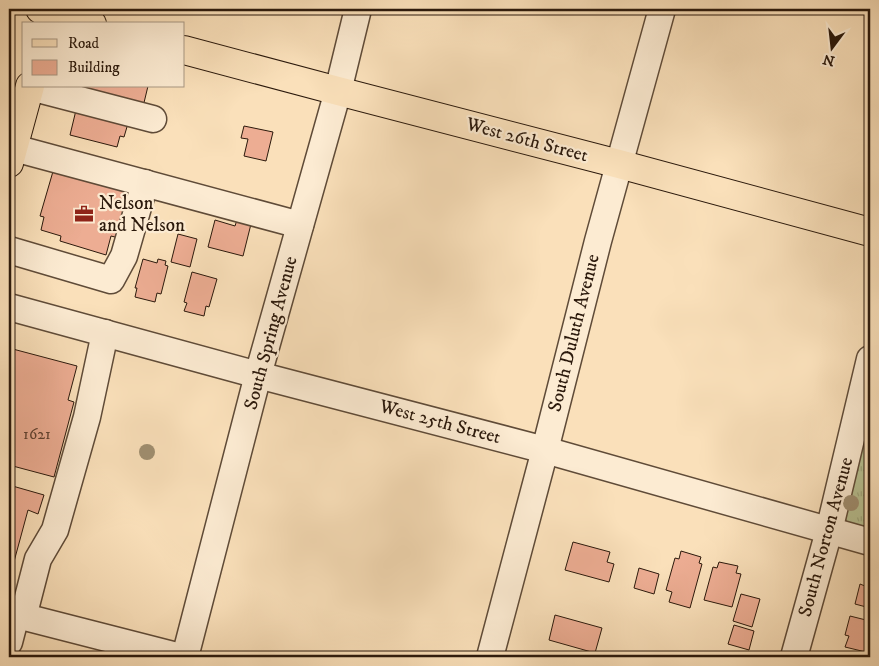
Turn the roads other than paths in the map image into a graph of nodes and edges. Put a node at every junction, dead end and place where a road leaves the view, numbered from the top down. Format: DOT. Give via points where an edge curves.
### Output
graph roads {
  1 [pos="358,9"];
  2 [pos="662,9"];
  3 [pos="47,13"];
  4 [pos="84,22"];
  5 [pos="185,50"];
  6 [pos="30,88"];
  7 [pos="34,88"];
  8 [pos="338,92"];
  9 [pos="153,120"];
  10 [pos="11,156"];
  11 [pos="619,164"];
  12 [pos="145,183"];
  13 [pos="300,225"];
  14 [pos="870,232"];
  15 [pos="9,250"];
  16 [pos="9,307"];
  17 [pos="105,333"];
  18 [pos="870,358"];
  19 [pos="258,375"];
  20 [pos="545,450"];
  21 [pos="829,530"];
  22 [pos="870,542"];
  23 [pos="16,615"];
  24 [pos="9,642"];
  25 [pos="113,649"];
  26 [pos="181,657"];
  27 [pos="185,657"];
  28 [pos="490,657"];
  29 [pos="794,657"];
  1 -- 8 [label="street, South Spring Avenue"];
  2 -- 11 [label="street, South Duluth Avenue"];
  3 -- 4 [label="main road"];
  5 -- 8 [label="main road, West 26th Street"];
  6 -- 10 [label="main road"];
  7 -- 9 [label="street"];
  8 -- 11 [label="main road, West 26th Street"];
  8 -- 13 [label="street, South Spring Avenue"];
  10 -- 12 [label="street"];
  11 -- 14 [label="main road, West 26th Street"];
  11 -- 20 [label="street, South Duluth Avenue"];
  12 -- 13 [label="street"];
  12 -- 15 [label="street" via="124,256 111,280"];
  13 -- 19 [label="street, South Spring Avenue"];
  16 -- 17 [label="street, West 25th Street"];
  17 -- 19 [label="street, West 25th Street"];
  17 -- 23 [label="street" via="87,417 55,530 38,559"];
  18 -- 21 [label="street, South Norton Avenue"];
  19 -- 20 [label="street, West 25th Street"];
  19 -- 27 [label="street, South Spring Avenue"];
  20 -- 21 [label="street, West 25th Street"];
  20 -- 28 [label="street, South Duluth Avenue"];
  21 -- 22 [label="street, West 25th Street"];
  21 -- 29 [label="street, South Norton Avenue"];
  23 -- 24 [label="street"];
  23 -- 25 [label="street"];
  25 -- 26 [label="street"];
}
